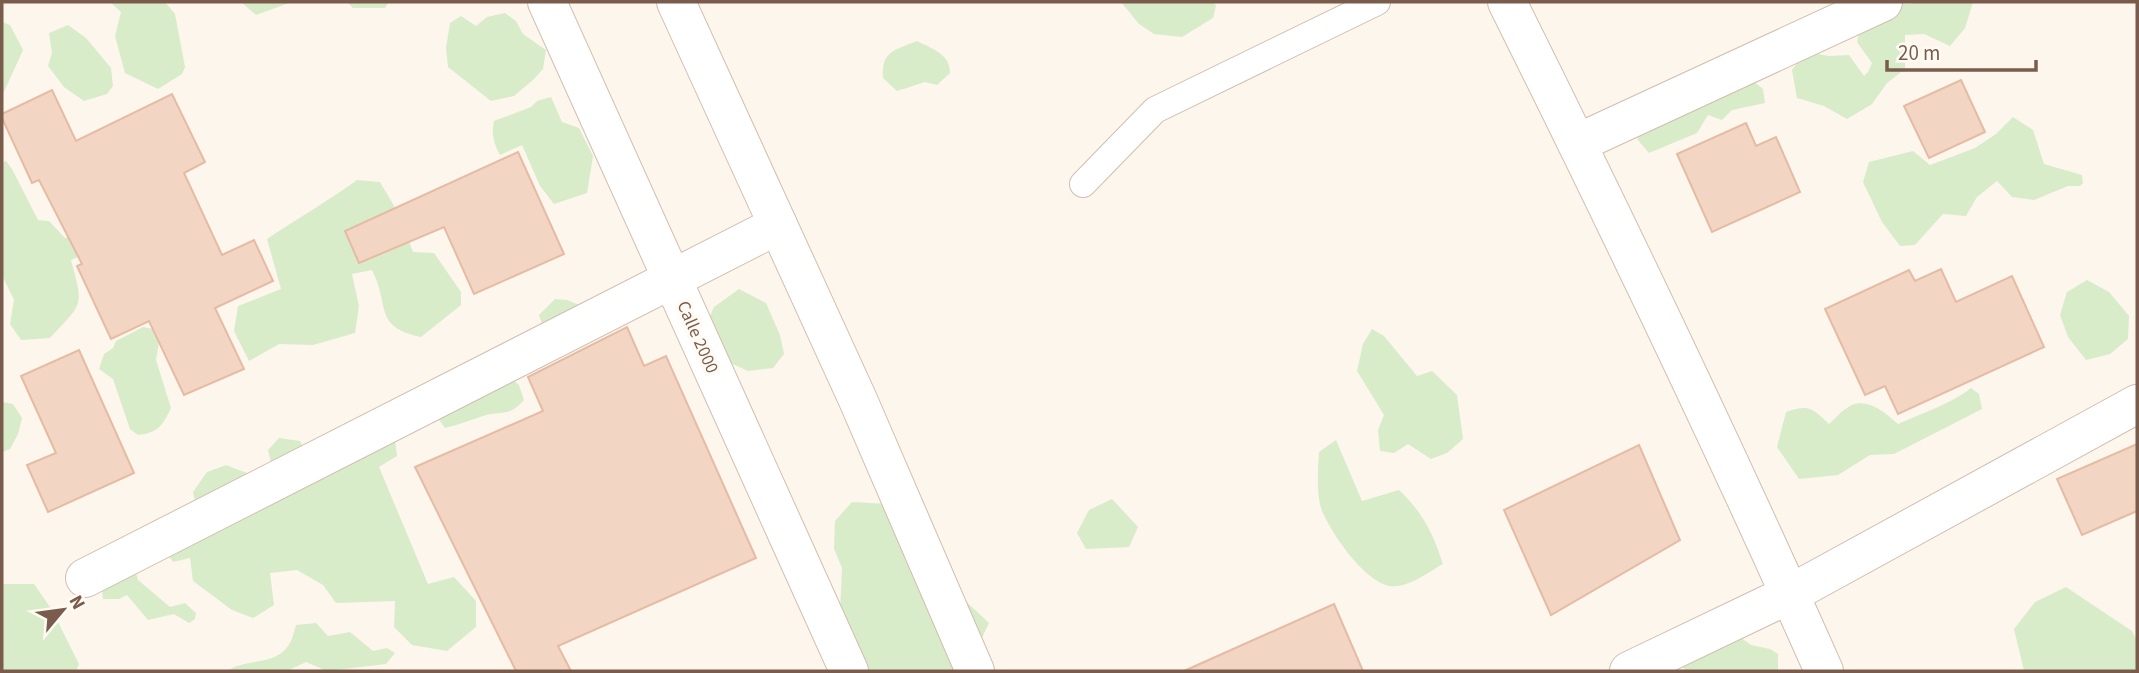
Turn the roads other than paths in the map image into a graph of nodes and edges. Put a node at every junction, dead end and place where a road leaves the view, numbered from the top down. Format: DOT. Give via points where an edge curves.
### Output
graph roads {
  1 [pos="547,2"];
  2 [pos="676,2"];
  3 [pos="1377,2"];
  4 [pos="1507,2"];
  5 [pos="1883,2"];
  6 [pos="1577,144"];
  7 [pos="1083,184"];
  8 [pos="778,225"];
  9 [pos="672,280"];
  10 [pos="2137,404"];
  11 [pos="85,578"];
  12 [pos="1790,594"];
  13 [pos="849,671"];
  14 [pos="975,671"];
  15 [pos="1629,671"];
  16 [pos="1824,671"];
  1 -- 9 [label="street, Calle 2000"];
  2 -- 8 [label="street"];
  3 -- 7 [label="lane" via="1155,110"];
  4 -- 6 [label="street"];
  5 -- 6 [label="street"];
  6 -- 12 [label="street"];
  8 -- 9 [label="street"];
  8 -- 14 [label="street"];
  9 -- 11 [label="street"];
  9 -- 13 [label="street, Calle 2000"];
  10 -- 12 [label="street"];
  12 -- 15 [label="street"];
  12 -- 16 [label="street"];
}
